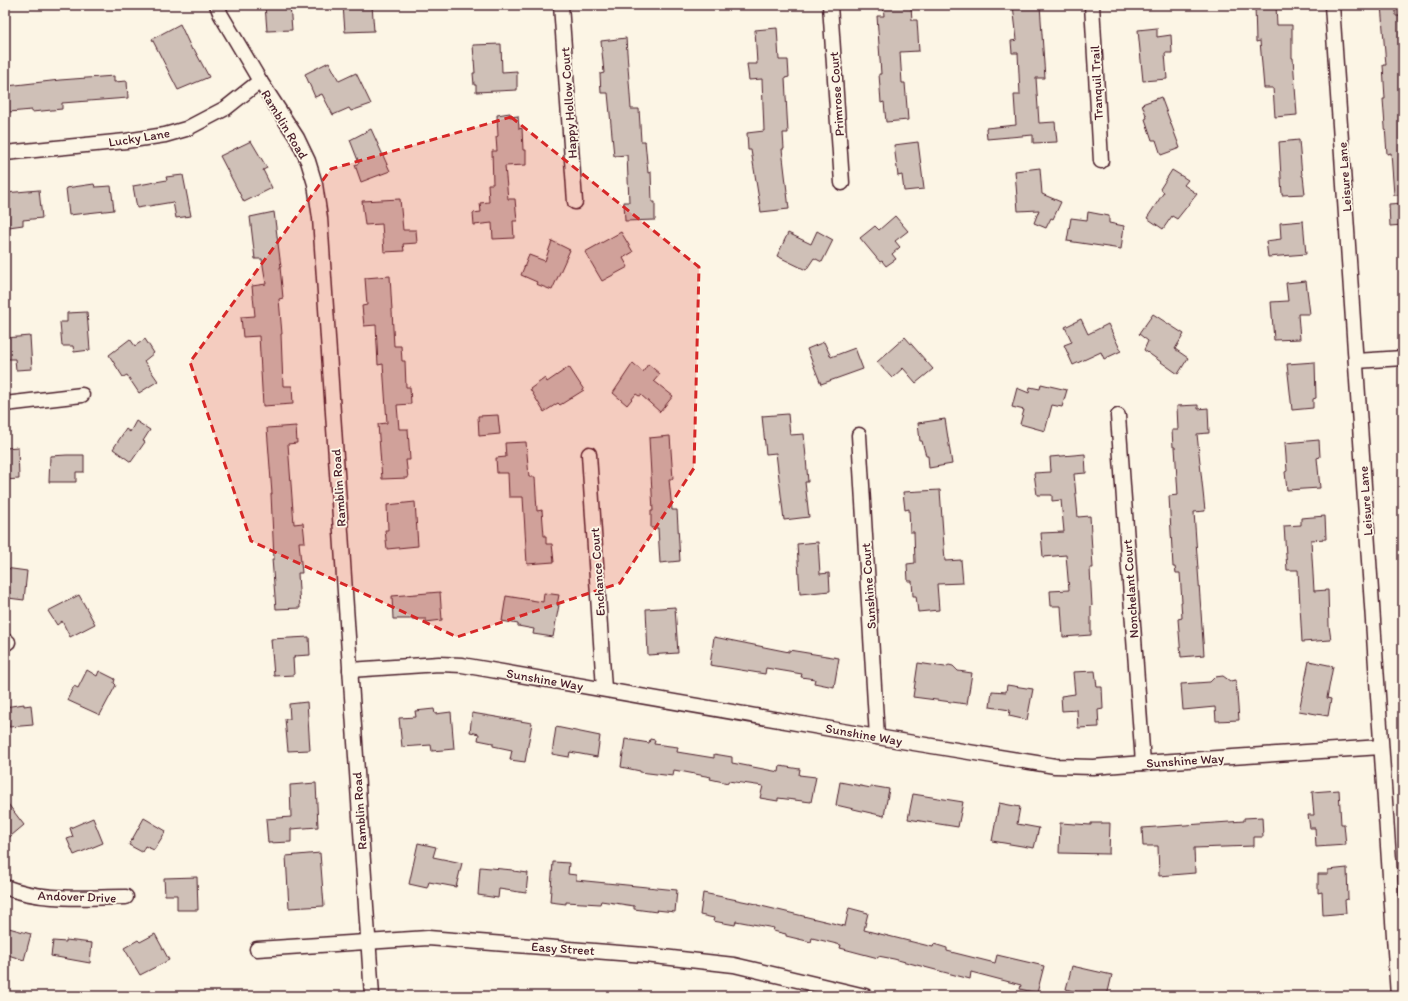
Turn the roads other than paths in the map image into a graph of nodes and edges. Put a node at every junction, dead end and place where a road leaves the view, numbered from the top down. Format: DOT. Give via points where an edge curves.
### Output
graph roads {
  1 [pos="217,5"];
  2 [pos="561,5"];
  3 [pos="830,5"];
  4 [pos="1092,5"];
  5 [pos="1332,5"];
  6 [pos="260,81"];
  7 [pos="5,152"];
  8 [pos="1101,161"];
  9 [pos="842,183"];
  10 [pos="575,202"];
  11 [pos="1403,358"];
  12 [pos="1356,361"];
  13 [pos="82,395"];
  14 [pos="5,404"];
  15 [pos="1118,416"];
  16 [pos="859,435"];
  17 [pos="589,454"];
  18 [pos="350,670"];
  19 [pos="604,689"];
  20 [pos="877,736"];
  21 [pos="1381,747"];
  22 [pos="1143,763"];
  23 [pos="5,887"];
  24 [pos="126,897"];
  25 [pos="368,942"];
  26 [pos="257,949"];
  27 [pos="372,996"];
  28 [pos="865,996"];
  29 [pos="1398,996"];
  1 -- 6 [label="street, Ramblin Road" via="220,15"];
  2 -- 10 [label="street, Happy Hollow Court"];
  3 -- 9 [label="street, Primrose Court"];
  4 -- 8 [label="street, Tranquil Trail"];
  5 -- 12 [label="street, Leisure Lane"];
  6 -- 7 [label="street, Lucky Lane" via="226,108 186,129 165,135"];
  6 -- 18 [label="street, Ramblin Road" via="308,161 320,218"];
  11 -- 12 [label="street"];
  12 -- 21 [label="street, Leisure Lane"];
  13 -- 14 [label="street"];
  15 -- 22 [label="street, Nonchelant Court"];
  16 -- 20 [label="street, Sunshine Court"];
  17 -- 19 [label="street, Enchance Court"];
  18 -- 19 [label="street, Sunshine Way" via="439,664 462,665"];
  18 -- 25 [label="street, Ramblin Road"];
  19 -- 20 [label="street, Sunshine Way"];
  20 -- 22 [label="street, Sunshine Way" via="1055,766 1093,767"];
  21 -- 22 [label="street, Sunshine Way"];
  21 -- 29 [label="street, Leisure Lane"];
  23 -- 24 [label="street, Andover Drive" via="62,898"];
  25 -- 26 [label="street, Easy Street"];
  25 -- 27 [label="street, Ramblin Road"];
  25 -- 28 [label="street, Easy Street" via="428,938 646,955 734,965"];
}
